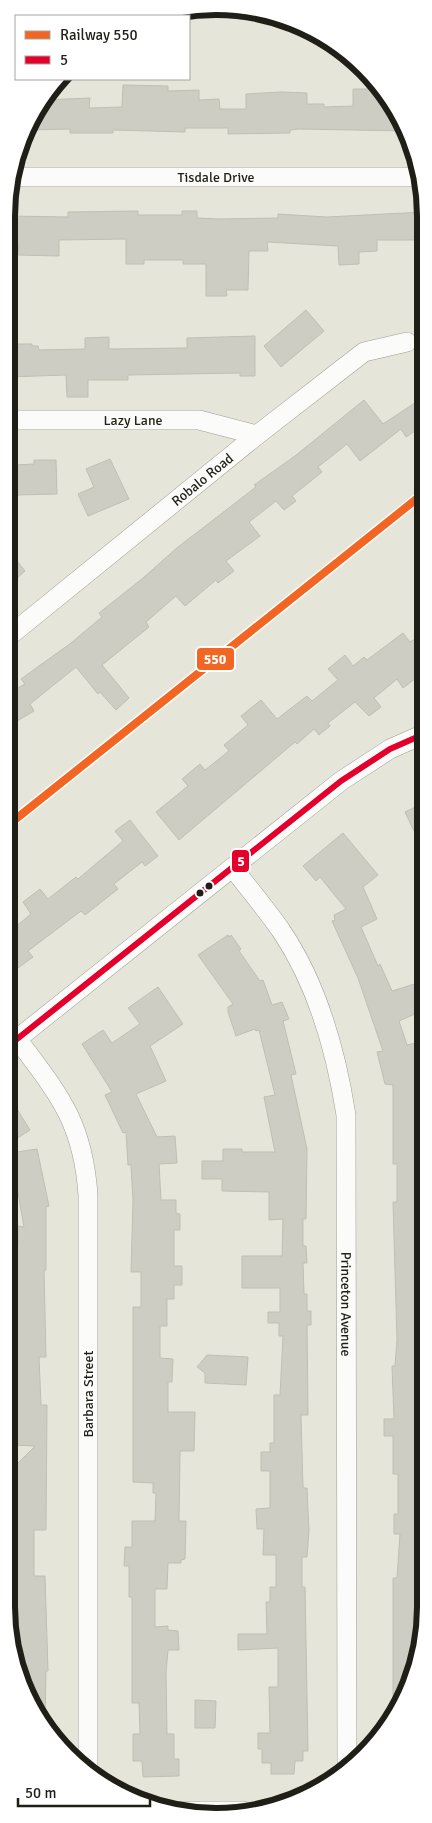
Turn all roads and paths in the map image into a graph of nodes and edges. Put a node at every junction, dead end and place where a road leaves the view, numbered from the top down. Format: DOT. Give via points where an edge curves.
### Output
graph roads {
  1 [pos="19,177"];
  2 [pos="413,178"];
  3 [pos="407,342"];
  4 [pos="15,420"];
  5 [pos="257,435"];
  6 [pos="15,631"];
  7 [pos="417,737"];
  8 [pos="233,868"];
  9 [pos="15,1042"];
  10 [pos="15,1046"];
  11 [pos="347,1759"];
  12 [pos="88,1762"];
  1 -- 2 [label="street, Tisdale Drive"];
  3 -- 5 [label="street, Robalo Road" via="364,352"];
  4 -- 5 [label="street, Lazy Lane" via="199,420"];
  5 -- 6 [label="street, Robalo Road"];
  7 -- 8 [label="street" via="361,768"];
  8 -- 9 [label="street"];
  8 -- 11 [label="street, Princeton Avenue" via="282,932 312,990 334,1052 346,1115"];
  10 -- 12 [label="street, Barbara Street" via="54,1089 69,1112 86,1167"];
}
